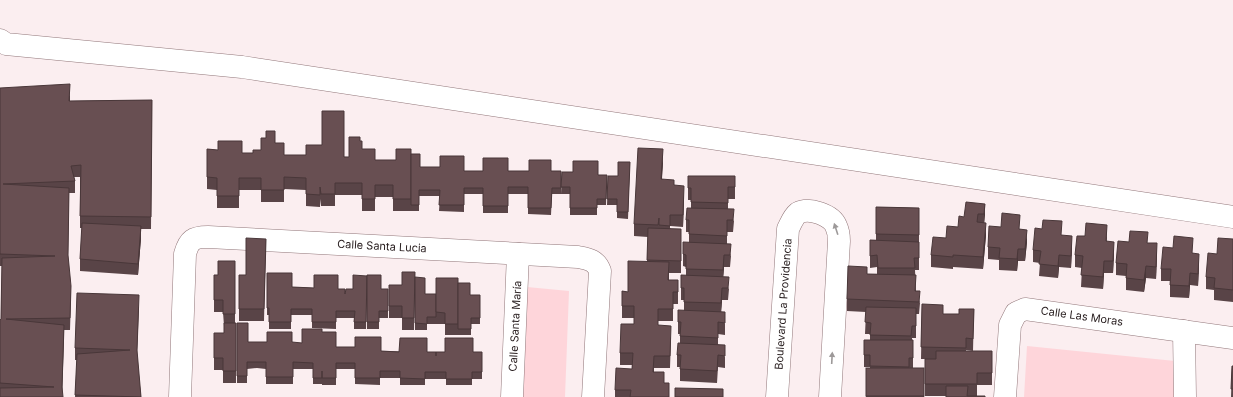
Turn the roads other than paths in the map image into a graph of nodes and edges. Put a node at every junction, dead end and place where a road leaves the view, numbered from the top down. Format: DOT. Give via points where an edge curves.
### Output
graph roads {
  1 [pos="0,40"];
  2 [pos="1233,217"];
  3 [pos="518,254"];
  4 [pos="1184,331"];
  5 [pos="1233,338"];
  6 [pos="180,397"];
  7 [pos="512,397"];
  8 [pos="593,397"];
  9 [pos="777,397"];
  10 [pos="830,397"];
  11 [pos="1006,397"];
  12 [pos="1185,397"];
  1 -- 2 [label="street" via="6,44 242,67"];
  3 -- 6 [label="street, Calle Santa Lucia" via="219,236 199,237 192,240 185,254"];
  3 -- 7 [label="street, Calle Santa María"];
  3 -- 8 [label="street, Calle Santa Lucia" via="578,257 592,260 598,266 600,277"];
  4 -- 5 [label="street, Calle Las Moras"];
  4 -- 11 [label="street, Calle Las Moras" via="1033,309 1020,310 1012,318 1010,325"];
  4 -- 12 [label="street"];
  10 -- 9 [label="street, Boulevard La Providencia, one-way" via="839,241 836,226 831,218 811,211 799,213 788,229"];
}
